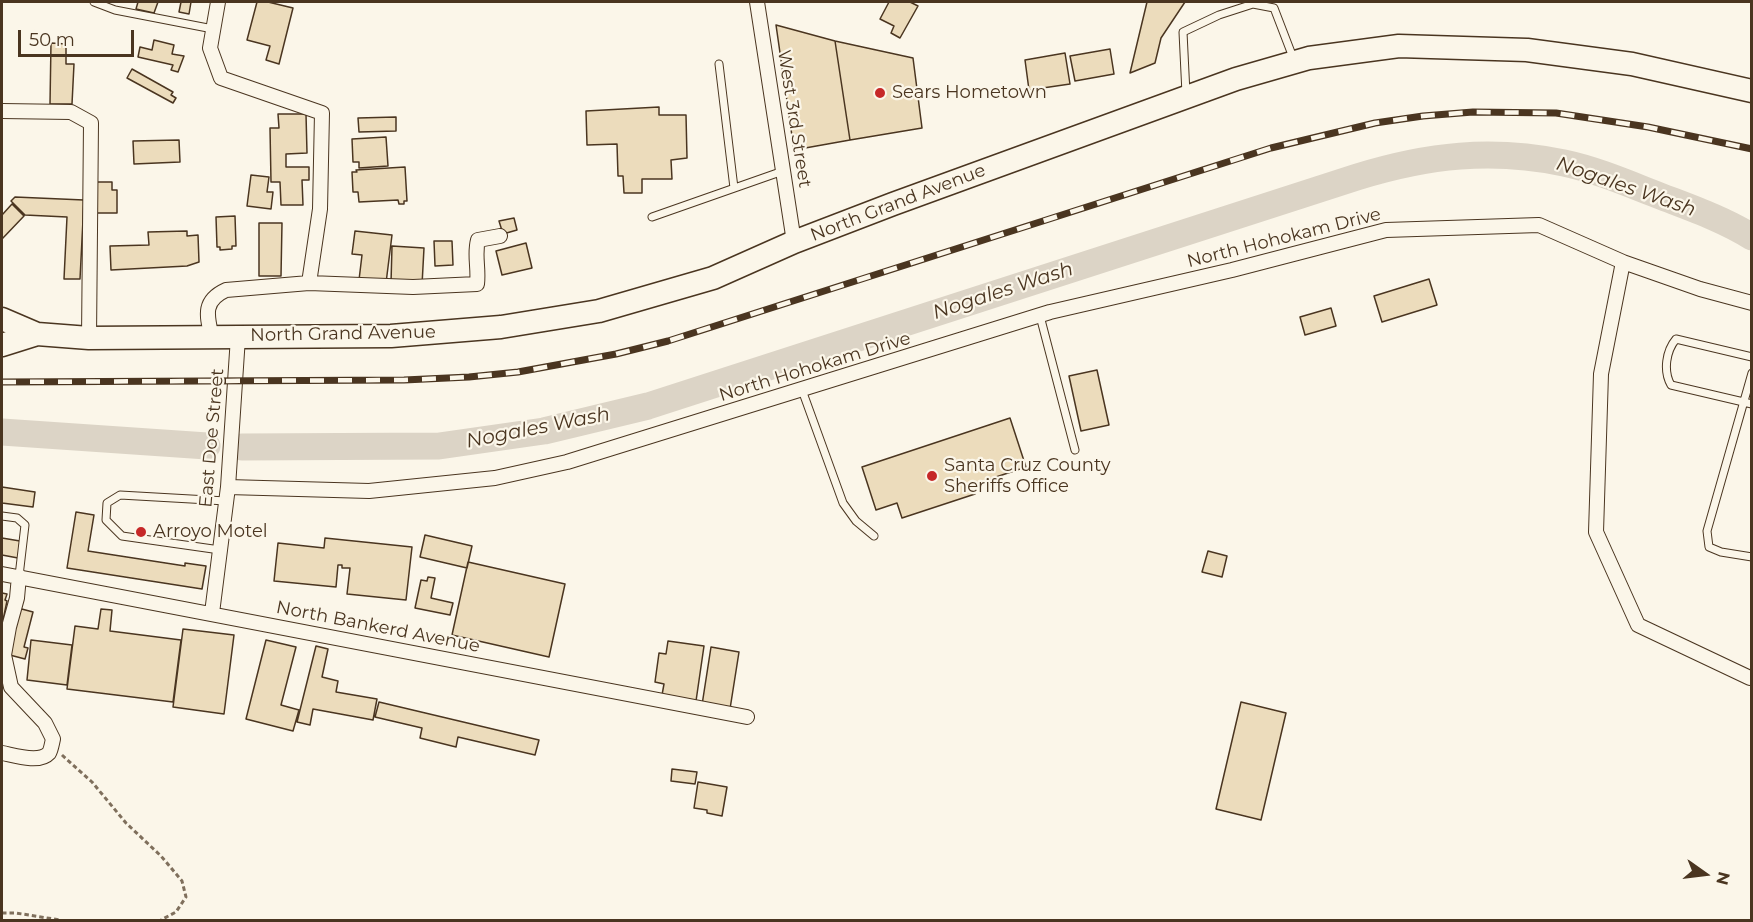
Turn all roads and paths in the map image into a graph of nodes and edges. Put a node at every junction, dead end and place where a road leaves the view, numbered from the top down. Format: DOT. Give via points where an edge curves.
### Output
graph roads {
  1 [pos="94,2"];
  2 [pos="218,2"];
  3 [pos="757,2"];
  4 [pos="213,29"];
  5 [pos="1295,62"];
  6 [pos="719,64"];
  7 [pos="1752,91"];
  8 [pos="1186,97"];
  9 [pos="2,111"];
  10 [pos="783,171"];
  11 [pos="734,188"];
  12 [pos="652,218"];
  13 [pos="500,236"];
  14 [pos="794,242"];
  15 [pos="1623,261"];
  16 [pos="309,283"];
  17 [pos="1752,303"];
  18 [pos="1040,316"];
  19 [pos="2,319"];
  20 [pos="37,334"];
  21 [pos="238,337"];
  22 [pos="89,338"];
  23 [pos="212,338"];
  24 [pos="2,345"];
  25 [pos="1752,357"];
  26 [pos="1752,373"];
  27 [pos="802,390"];
  28 [pos="1743,402"];
  29 [pos="1752,404"];
  30 [pos="1075,450"];
  31 [pos="227,494"];
  32 [pos="2,516"];
  33 [pos="874,536"];
  34 [pos="220,550"];
  35 [pos="1752,556"];
  36 [pos="2,574"];
  37 [pos="19,576"];
  38 [pos="212,613"];
  39 [pos="1750,678"];
  40 [pos="747,717"];
  41 [pos="51,746"];
  42 [pos="2,753"];
  43 [pos="2,913"];
  44 [pos="60,921"];
  45 [pos="161,921"];
  1 -- 4 [label="lane" via="115,10"];
  2 -- 4 [label="street"];
  3 -- 10 [label="street, West 3rd Street"];
  4 -- 16 [label="street" via="210,48 221,78 322,112 320,209"];
  5 -- 7 [label="main road, North Grand Avenue" via="1399,46 1527,50 1632,64"];
  5 -- 8 [label="main road, North Grand Avenue"];
  5 -- 8 [label="lane" via="1274,8 1253,4 1183,32"];
  6 -- 11 [label="lane"];
  8 -- 14 [label="main road, North Grand Avenue"];
  9 -- 22 [label="street" via="71,112 92,123"];
  10 -- 11 [label="lane"];
  10 -- 14 [label="street, West 3rd Street"];
  11 -- 12 [label="lane"];
  13 -- 16 [label="street" via="478,240 477,284 413,287"];
  14 -- 21 [label="main road, North Grand Avenue" via="713,278 599,311 501,327 391,336"];
  15 -- 17 [label="street, North Hohokam Drive"];
  15 -- 18 [label="street, North Hohokam Drive" via="1539,225 1386,230"];
  15 -- 39 [label="street" via="1601,374 1596,532 1638,625"];
  16 -- 23 [label="street" via="226,290 215,295 209,302"];
  18 -- 27 [label="street, North Hohokam Drive"];
  18 -- 30 [label="lane"];
  19 -- 20 [label="main road, North Grand Avenue"];
  20 -- 22 [label="main road, North Grand Avenue"];
  20 -- 24 [label="main road, North Grand Avenue"];
  21 -- 23 [label="main road, North Grand Avenue"];
  21 -- 31 [label="street, East Doe Street"];
  22 -- 23 [label="main road, North Grand Avenue"];
  25 -- 28 [label="lane" via="1676,339 1667,361 1671,385"];
  26 -- 28 [label="lane"];
  27 -- 31 [label="street, North Hohokam Drive" via="567,462 495,478 369,491"];
  27 -- 33 [label="lane" via="843,503"];
  28 -- 29 [label="lane"];
  28 -- 35 [label="lane" via="1707,531 1709,547"];
  31 -- 34 [label="street, East Doe Street"];
  31 -- 34 [label="lane" via="120,495 107,503 106,520 122,536"];
  32 -- 37 [label="lane" via="17,518 25,525"];
  34 -- 38 [label="street, East Doe Street"];
  36 -- 37 [label="street, North Bankerd Avenue"];
  37 -- 38 [label="street, North Bankerd Avenue"];
  37 -- 41 [label="street" via="4,655 10,687 51,732"];
  38 -- 40 [label="street, North Bankerd Avenue"];
  41 -- 42 [label="street" via="43,757"];
  41 -- 45 [label="path" via="92,782 182,881 186,897 177,912"];
  43 -- 44 [label="path"];
}
